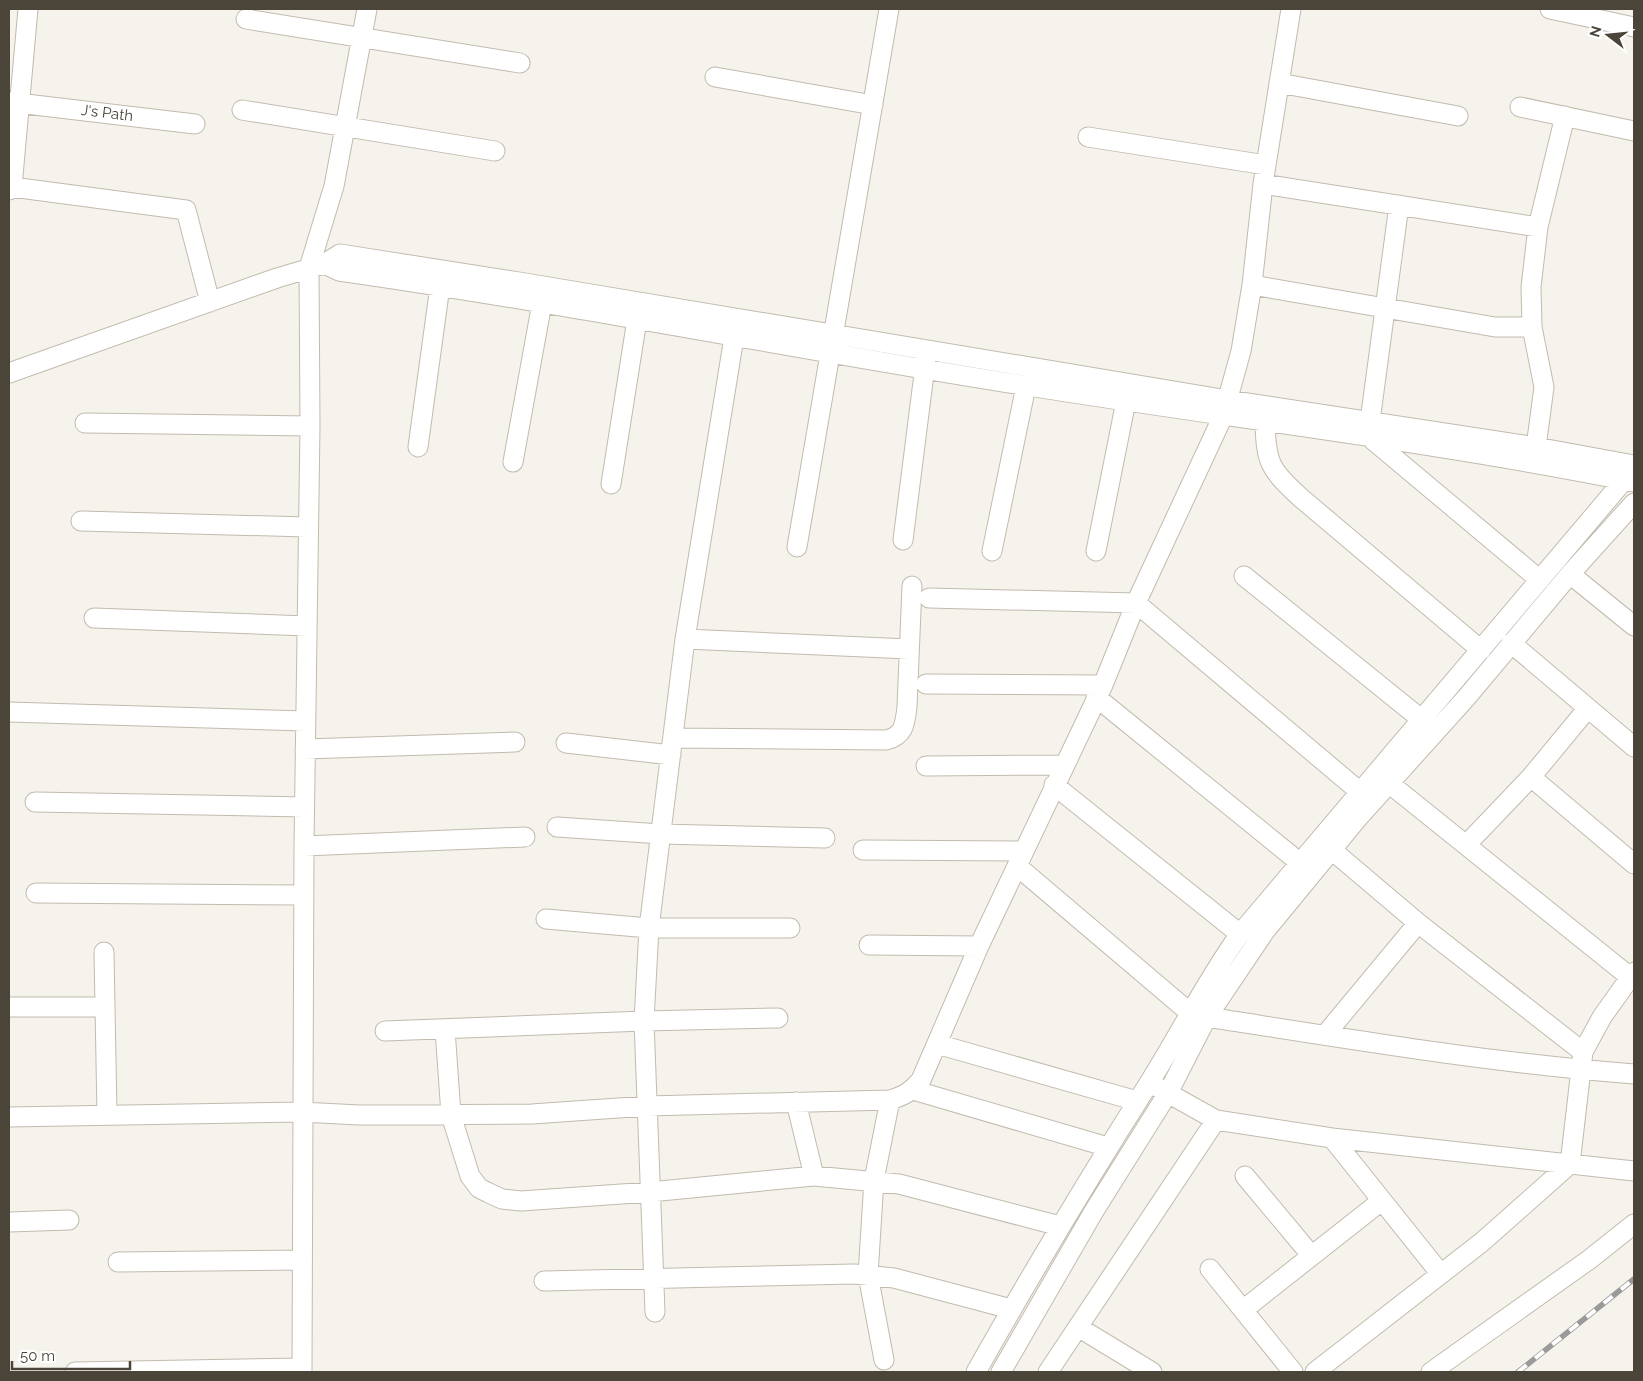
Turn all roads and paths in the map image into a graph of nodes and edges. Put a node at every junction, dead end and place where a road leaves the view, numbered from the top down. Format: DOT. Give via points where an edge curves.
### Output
graph roads {
  1 [pos="28,9"];
  2 [pos="367,9"];
  3 [pos="889,9"];
  4 [pos="1291,9"];
  5 [pos="1550,9"];
  6 [pos="246,19"];
  7 [pos="1634,27"];
  8 [pos="362,37"];
  9 [pos="16,50"];
  10 [pos="520,63"];
  11 [pos="715,77"];
  12 [pos="1279,83"];
  13 [pos="14,102"];
  14 [pos="873,105"];
  15 [pos="1520,107"];
  16 [pos="242,110"];
  17 [pos="1458,116"];
  18 [pos="1566,116"];
  19 [pos="195,124"];
  20 [pos="345,126"];
  21 [pos="1634,131"];
  22 [pos="1088,137"];
  23 [pos="495,151"];
  24 [pos="1266,165"];
  25 [pos="1263,184"];
  26 [pos="10,188"];
  27 [pos="1399,205"];
  28 [pos="1538,227"];
  29 [pos="316,266"];
  30 [pos="1252,285"];
  31 [pos="440,286"];
  32 [pos="210,302"];
  33 [pos="542,303"];
  34 [pos="1385,308"];
  35 [pos="638,311"];
  36 [pos="735,327"];
  37 [pos="1532,327"];
  38 [pos="832,344"];
  39 [pos="926,360"];
  40 [pos="9,373"];
  41 [pos="1026,386"];
  42 [pos="1126,401"];
  43 [pos="1226,408"];
  44 [pos="1265,422"];
  45 [pos="86,423"];
  46 [pos="310,426"];
  47 [pos="1369,428"];
  48 [pos="418,447"];
  49 [pos="1536,447"];
  50 [pos="513,462"];
  51 [pos="1632,474"];
  52 [pos="611,484"];
  53 [pos="1634,503"];
  54 [pos="82,521"];
  55 [pos="307,527"];
  56 [pos="903,540"];
  57 [pos="797,547"];
  58 [pos="992,551"];
  59 [pos="1096,551"];
  60 [pos="1570,574"];
  61 [pos="1244,576"];
  62 [pos="1540,580"];
  63 [pos="912,586"];
  64 [pos="929,598"];
  65 [pos="1136,603"];
  66 [pos="94,618"];
  67 [pos="307,626"];
  68 [pos="1634,626"];
  69 [pos="685,639"];
  70 [pos="1512,643"];
  71 [pos="910,649"];
  72 [pos="1481,650"];
  73 [pos="926,684"];
  74 [pos="1100,691"];
  75 [pos="1588,708"];
  76 [pos="9,712"];
  77 [pos="1421,719"];
  78 [pos="306,721"];
  79 [pos="515,742"];
  80 [pos="566,743"];
  81 [pos="672,747"];
  82 [pos="1634,747"];
  83 [pos="305,750"];
  84 [pos="1064,765"];
  85 [pos="926,766"];
  86 [pos="1531,777"];
  87 [pos="1390,784"];
  88 [pos="1054,785"];
  89 [pos="1359,791"];
  90 [pos="35,802"];
  91 [pos="304,807"];
  92 [pos="557,827"];
  93 [pos="661,834"];
  94 [pos="525,836"];
  95 [pos="825,838"];
  96 [pos="1466,845"];
  97 [pos="304,846"];
  98 [pos="863,850"];
  99 [pos="1333,850"];
  100 [pos="1020,859"];
  101 [pos="1299,862"];
  102 [pos="1634,864"];
  103 [pos="36,893"];
  104 [pos="304,895"];
  105 [pos="546,919"];
  106 [pos="1418,923"];
  107 [pos="649,928"];
  108 [pos="790,928"];
  109 [pos="1240,934"];
  110 [pos="869,946"];
  111 [pos="979,946"];
  112 [pos="104,952"];
  113 [pos="1632,975"];
  114 [pos="9,1007"];
  115 [pos="105,1007"];
  116 [pos="1198,1014"];
  117 [pos="778,1018"];
  118 [pos="644,1020"];
  119 [pos="444,1029"];
  120 [pos="385,1032"];
  121 [pos="1325,1036"];
  122 [pos="936,1044"];
  123 [pos="1581,1061"];
  124 [pos="1634,1074"];
  125 [pos="1149,1083"];
  126 [pos="913,1090"];
  127 [pos="1168,1093"];
  128 [pos="890,1100"];
  129 [pos="1137,1101"];
  130 [pos="796,1102"];
  131 [pos="647,1106"];
  132 [pos="302,1112"];
  133 [pos="107,1115"];
  134 [pos="451,1115"];
  135 [pos="9,1117"];
  136 [pos="1216,1120"];
  137 [pos="1332,1138"];
  138 [pos="1108,1147"];
  139 [pos="1570,1164"];
  140 [pos="1634,1171"];
  141 [pos="814,1176"];
  142 [pos="1245,1176"];
  143 [pos="874,1180"];
  144 [pos="650,1192"];
  145 [pos="1380,1202"];
  146 [pos="69,1220"];
  147 [pos="9,1222"];
  148 [pos="1634,1224"];
  149 [pos="1060,1226"];
  150 [pos="1310,1256"];
  151 [pos="302,1260"];
  152 [pos="118,1262"];
  153 [pos="1210,1269"];
  154 [pos="1440,1273"];
  155 [pos="868,1275"];
  156 [pos="653,1278"];
  157 [pos="544,1281"];
  158 [pos="1011,1309"];
  159 [pos="1243,1310"];
  160 [pos="654,1312"];
  161 [pos="1078,1327"];
  162 [pos="884,1360"];
  163 [pos="302,1370"];
  164 [pos="1286,1370"];
  165 [pos="75,1372"];
  166 [pos="976,1372"];
  167 [pos="1001,1372"];
  168 [pos="1048,1372"];
  169 [pos="1152,1372"];
  170 [pos="1315,1372"];
  171 [pos="1431,1372"];
  1 -- 9 [label="street"];
  2 -- 8 [label="street"];
  3 -- 14 [label="street"];
  4 -- 12 [label="street"];
  5 -- 7 [label="street"];
  6 -- 8 [label="street"];
  8 -- 10 [label="street"];
  8 -- 20 [label="street"];
  9 -- 13 [label="street"];
  11 -- 14 [label="street"];
  12 -- 17 [label="street"];
  12 -- 24 [label="street"];
  13 -- 19 [label="street, J's Path"];
  13 -- 26 [label="street"];
  14 -- 38 [label="street"];
  15 -- 18 [label="street"];
  16 -- 20 [label="street"];
  18 -- 21 [label="street"];
  18 -- 28 [label="street"];
  20 -- 23 [label="street"];
  20 -- 29 [label="street"];
  22 -- 24 [label="street"];
  24 -- 25 [label="street"];
  25 -- 27 [label="street"];
  25 -- 30 [label="street"];
  26 -- 32 [label="street" via="186,210"];
  27 -- 28 [label="street"];
  27 -- 34 [label="street"];
  28 -- 37 [label="street" via="1531,287"];
  29 -- 31 [label="street"];
  29 -- 32 [label="street"];
  29 -- 35 [label="street" via="340,254"];
  29 -- 46 [label="street"];
  30 -- 34 [label="street"];
  30 -- 43 [label="street" via="1241,351"];
  31 -- 33 [label="street"];
  31 -- 48 [label="street"];
  32 -- 40 [label="street"];
  33 -- 35 [label="street"];
  33 -- 50 [label="street"];
  34 -- 37 [label="street" via="1495,327"];
  34 -- 47 [label="street"];
  35 -- 36 [label="street"];
  35 -- 52 [label="street"];
  36 -- 38 [label="street"];
  36 -- 69 [label="street"];
  37 -- 49 [label="street" via="1544,388"];
  38 -- 39 [label="street"];
  38 -- 57 [label="street"];
  39 -- 41 [label="street"];
  39 -- 43 [label="street"];
  39 -- 56 [label="street"];
  41 -- 42 [label="street"];
  41 -- 58 [label="street"];
  42 -- 43 [label="street"];
  42 -- 59 [label="street"];
  43 -- 44 [label="street"];
  43 -- 47 [label="street"];
  43 -- 65 [label="street"];
  44 -- 47 [label="street"];
  44 -- 72 [label="street" via="1266,449 1275,474"];
  45 -- 46 [label="street"];
  46 -- 55 [label="street"];
  47 -- 49 [label="street"];
  47 -- 51 [label="street"];
  47 -- 62 [label="street"];
  49 -- 51 [label="street"];
  51 -- 62 [label="street"];
  53 -- 60 [label="street"];
  54 -- 55 [label="street"];
  55 -- 67 [label="street"];
  60 -- 68 [label="street"];
  60 -- 70 [label="street"];
  61 -- 77 [label="street"];
  62 -- 72 [label="street"];
  63 -- 71 [label="street"];
  64 -- 65 [label="street"];
  65 -- 74 [label="street"];
  65 -- 89 [label="street"];
  66 -- 67 [label="street"];
  67 -- 78 [label="street"];
  69 -- 71 [label="street"];
  69 -- 81 [label="street"];
  70 -- 75 [label="street"];
  70 -- 87 [label="street"];
  71 -- 81 [label="street" via="906,722 896,738"];
  72 -- 77 [label="street"];
  73 -- 74 [label="street"];
  74 -- 84 [label="street"];
  74 -- 101 [label="street"];
  75 -- 82 [label="street"];
  75 -- 86 [label="street"];
  76 -- 78 [label="street"];
  77 -- 89 [label="street"];
  78 -- 83 [label="street"];
  79 -- 83 [label="street"];
  80 -- 81 [label="street"];
  81 -- 93 [label="street"];
  83 -- 91 [label="street"];
  84 -- 85 [label="street"];
  84 -- 88 [label="street"];
  86 -- 96 [label="street"];
  86 -- 102 [label="street"];
  87 -- 96 [label="street"];
  87 -- 99 [label="street"];
  88 -- 100 [label="street"];
  88 -- 109 [label="street"];
  89 -- 101 [label="street"];
  90 -- 91 [label="street"];
  91 -- 97 [label="street"];
  92 -- 93 [label="street"];
  93 -- 95 [label="street"];
  93 -- 107 [label="street"];
  94 -- 97 [label="street"];
  96 -- 113 [label="street"];
  97 -- 104 [label="street"];
  98 -- 100 [label="street"];
  99 -- 106 [label="street"];
  99 -- 116 [label="street"];
  100 -- 111 [label="street"];
  100 -- 116 [label="street"];
  101 -- 109 [label="street"];
  103 -- 104 [label="street"];
  104 -- 132 [label="street"];
  105 -- 107 [label="street"];
  106 -- 121 [label="street"];
  106 -- 123 [label="street"];
  107 -- 108 [label="street"];
  107 -- 118 [label="street"];
  109 -- 116 [label="street"];
  110 -- 111 [label="street"];
  111 -- 122 [label="street"];
  112 -- 115 [label="street"];
  113 -- 123 [label="street" via="1590,1034"];
  114 -- 115 [label="street"];
  115 -- 133 [label="street"];
  116 -- 121 [label="street"];
  116 -- 125 [label="street"];
  116 -- 127 [label="street"];
  117 -- 118 [label="street"];
  118 -- 119 [label="street"];
  118 -- 131 [label="street"];
  119 -- 120 [label="street"];
  119 -- 134 [label="street"];
  121 -- 123 [label="street"];
  122 -- 126 [label="street" via="921,1080"];
  122 -- 129 [label="street"];
  123 -- 124 [label="street"];
  123 -- 139 [label="street"];
  125 -- 127 [label="street"];
  125 -- 129 [label="street"];
  126 -- 128 [label="street"];
  126 -- 138 [label="street"];
  127 -- 136 [label="street"];
  127 -- 167 [label="street" via="1094,1211"];
  128 -- 130 [label="street"];
  128 -- 143 [label="street"];
  129 -- 138 [label="street"];
  130 -- 131 [label="street"];
  130 -- 141 [label="street"];
  131 -- 134 [label="street" via="532,1114"];
  131 -- 144 [label="street"];
  132 -- 133 [label="street"];
  132 -- 134 [label="street"];
  132 -- 151 [label="street"];
  133 -- 135 [label="street"];
  134 -- 144 [label="street" via="470,1176 479,1188 502,1199 521,1201"];
  136 -- 137 [label="street"];
  136 -- 161 [label="street"];
  137 -- 139 [label="street"];
  137 -- 145 [label="street"];
  138 -- 149 [label="street"];
  139 -- 140 [label="street"];
  139 -- 154 [label="street" via="1482,1242"];
  141 -- 143 [label="street"];
  141 -- 144 [label="street"];
  142 -- 150 [label="street"];
  143 -- 149 [label="street"];
  143 -- 155 [label="street"];
  144 -- 156 [label="street"];
  145 -- 150 [label="street"];
  145 -- 154 [label="street"];
  146 -- 147 [label="street"];
  148 -- 171 [label="street"];
  149 -- 158 [label="street"];
  150 -- 159 [label="street"];
  151 -- 152 [label="street"];
  151 -- 163 [label="street"];
  153 -- 159 [label="street"];
  154 -- 170 [label="street"];
  155 -- 156 [label="street"];
  155 -- 158 [label="street" via="894,1278"];
  155 -- 162 [label="street"];
  156 -- 157 [label="street"];
  156 -- 160 [label="street"];
  158 -- 166 [label="street"];
  159 -- 164 [label="street"];
  161 -- 168 [label="street"];
  161 -- 169 [label="street"];
  163 -- 165 [label="street"];
}
